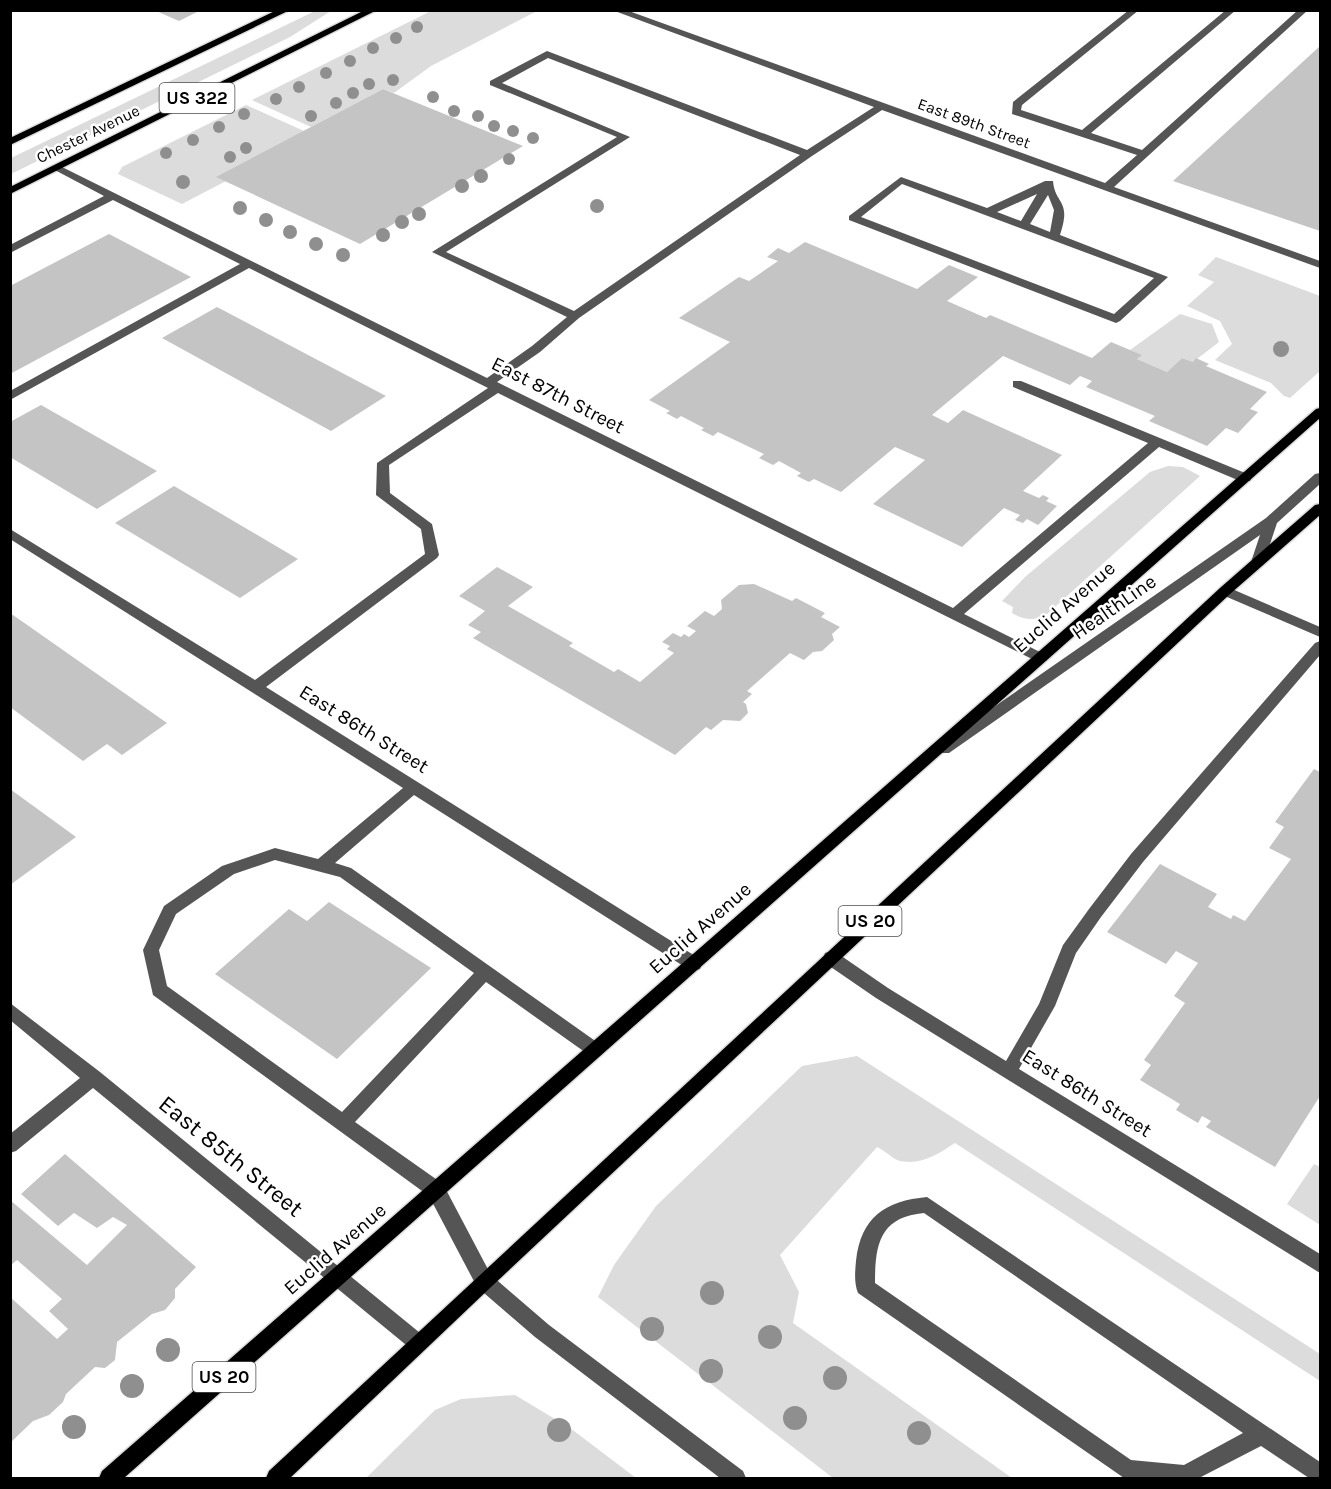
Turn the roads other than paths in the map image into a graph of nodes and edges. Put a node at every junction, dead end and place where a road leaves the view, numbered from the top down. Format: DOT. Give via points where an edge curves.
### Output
graph roads {
  1 [pos="286,10"];
  2 [pos="373,10"];
  3 [pos="616,10"];
  4 [pos="1135,10"];
  5 [pos="1232,10"];
  6 [pos="1282,10"];
  7 [pos="1301,13"];
  8 [pos="880,106"];
  9 [pos="1084,134"];
  10 [pos="10,142"];
  11 [pos="808,154"];
  12 [pos="1144,154"];
  13 [pos="56,168"];
  14 [pos="1059,171"];
  15 [pos="1047,186"];
  16 [pos="1106,188"];
  17 [pos="10,191"];
  18 [pos="113,196"];
  19 [pos="988,212"];
  20 [pos="1024,226"];
  21 [pos="1054,237"];
  22 [pos="10,250"];
  23 [pos="250,263"];
  24 [pos="1320,265"];
  25 [pos="575,316"];
  26 [pos="1017,384"];
  27 [pos="493,385"];
  28 [pos="10,396"];
  29 [pos="1320,412"];
  30 [pos="1157,442"];
  31 [pos="1320,477"];
  32 [pos="1245,478"];
  33 [pos="1320,508"];
  34 [pos="1271,521"];
  35 [pos="10,533"];
  36 [pos="1258,562"];
  37 [pos="1225,591"];
  38 [pos="954,615"];
  39 [pos="1320,632"];
  40 [pos="1320,646"];
  41 [pos="1041,658"];
  42 [pos="255,687"];
  43 [pos="919,766"];
  44 [pos="414,788"];
  45 [pos="321,866"];
  46 [pos="831,958"];
  47 [pos="694,964"];
  48 [pos="485,972"];
  49 [pos="10,1010"];
  50 [pos="595,1050"];
  51 [pos="1009,1071"];
  52 [pos="94,1077"];
  53 [pos="343,1123"];
  54 [pos="10,1145"];
  55 [pos="436,1190"];
  56 [pos="1320,1264"];
  57 [pos="338,1276"];
  58 [pos="484,1281"];
  59 [pos="418,1343"];
  60 [pos="1261,1435"];
  61 [pos="1320,1474"];
  62 [pos="109,1479"];
  63 [pos="276,1479"];
  64 [pos="736,1479"];
  1 -- 10 [label="main road, Chester Avenue / US 322"];
  2 -- 13 [label="main road, Chester Avenue / US 322"];
  3 -- 8 [label="street, East 89th Street"];
  4 -- 9 [label="street" via="1017,105 1016,112"];
  5 -- 9 [label="street"];
  6 -- 7 [label="street"];
  7 -- 12 [label="street"];
  8 -- 11 [label="street"];
  8 -- 14 [label="street, East 89th Street"];
  9 -- 12 [label="street"];
  11 -- 25 [label="street"];
  11 -- 25 [label="street" via="547,54 494,83 625,137 438,252"];
  12 -- 16 [label="street"];
  13 -- 17 [label="main road, Chester Avenue / US 322"];
  13 -- 18 [label="street, East 87th Street"];
  14 -- 15 [label="street"];
  14 -- 16 [label="street, East 89th Street"];
  15 -- 19 [label="street"];
  15 -- 20 [label="street"];
  15 -- 21 [label="street" via="1060,203 1061,216"];
  16 -- 24 [label="street, East 89th Street"];
  18 -- 22 [label="street"];
  18 -- 23 [label="street, East 87th Street"];
  19 -- 20 [label="street"];
  19 -- 21 [label="street" via="901,180 853,218 1116,319 1162,277"];
  20 -- 21 [label="street"];
  23 -- 27 [label="street, East 87th Street"];
  23 -- 28 [label="street"];
  25 -- 27 [label="street"];
  26 -- 30 [label="street"];
  27 -- 38 [label="street, East 87th Street"];
  27 -- 42 [label="street" via="383,463 383,495 427,527 432,555"];
  29 -- 32 [label="main road, Euclid Avenue / US 20"];
  30 -- 32 [label="street"];
  30 -- 38 [label="street"];
  31 -- 34 [label="street, HealthLine"];
  32 -- 41 [label="main road, Euclid Avenue / US 20"];
  33 -- 36 [label="main road, US 20"];
  34 -- 36 [label="street"];
  34 -- 43 [label="street, HealthLine"];
  35 -- 42 [label="street, East 86th Street"];
  36 -- 37 [label="main road, US 20"];
  37 -- 39 [label="street"];
  37 -- 46 [label="main road, US 20"];
  38 -- 41 [label="street, East 87th Street"];
  40 -- 51 [label="street" via="1137,858 1095,913 1069,950 1047,1006"];
  41 -- 43 [label="main road, Euclid Avenue / US 20"];
  42 -- 44 [label="street, East 86th Street"];
  43 -- 47 [label="main road, Euclid Avenue / US 20"];
  44 -- 45 [label="street"];
  44 -- 47 [label="street, East 86th Street"];
  45 -- 48 [label="street" via="345,872"];
  45 -- 53 [label="street" via="275,854 228,870 170,910 150,950 159,990"];
  46 -- 51 [label="street, East 86th Street"];
  46 -- 58 [label="main road, US 20"];
  47 -- 50 [label="main road, Euclid Avenue / US 20"];
  48 -- 50 [label="street"];
  48 -- 53 [label="street"];
  49 -- 52 [label="street, East 85th Street"];
  50 -- 55 [label="main road, Euclid Avenue / US 20"];
  51 -- 56 [label="street, East 86th Street"];
  52 -- 54 [label="street"];
  52 -- 57 [label="street, East 85th Street"];
  53 -- 55 [label="street"];
  55 -- 57 [label="main road, Euclid Avenue / US 20"];
  55 -- 58 [label="street"];
  57 -- 59 [label="street, East 85th Street"];
  57 -- 62 [label="main road, Euclid Avenue / US 20"];
  58 -- 59 [label="main road, US 20"];
  58 -- 64 [label="street" via="542,1331"];
  59 -- 63 [label="main road, US 20"];
  60 -- 60 [label="street" via="927,1205 898,1210 876,1227 865,1252 865,1287 1128,1470 1185,1475"];
  60 -- 61 [label="street"];
}
